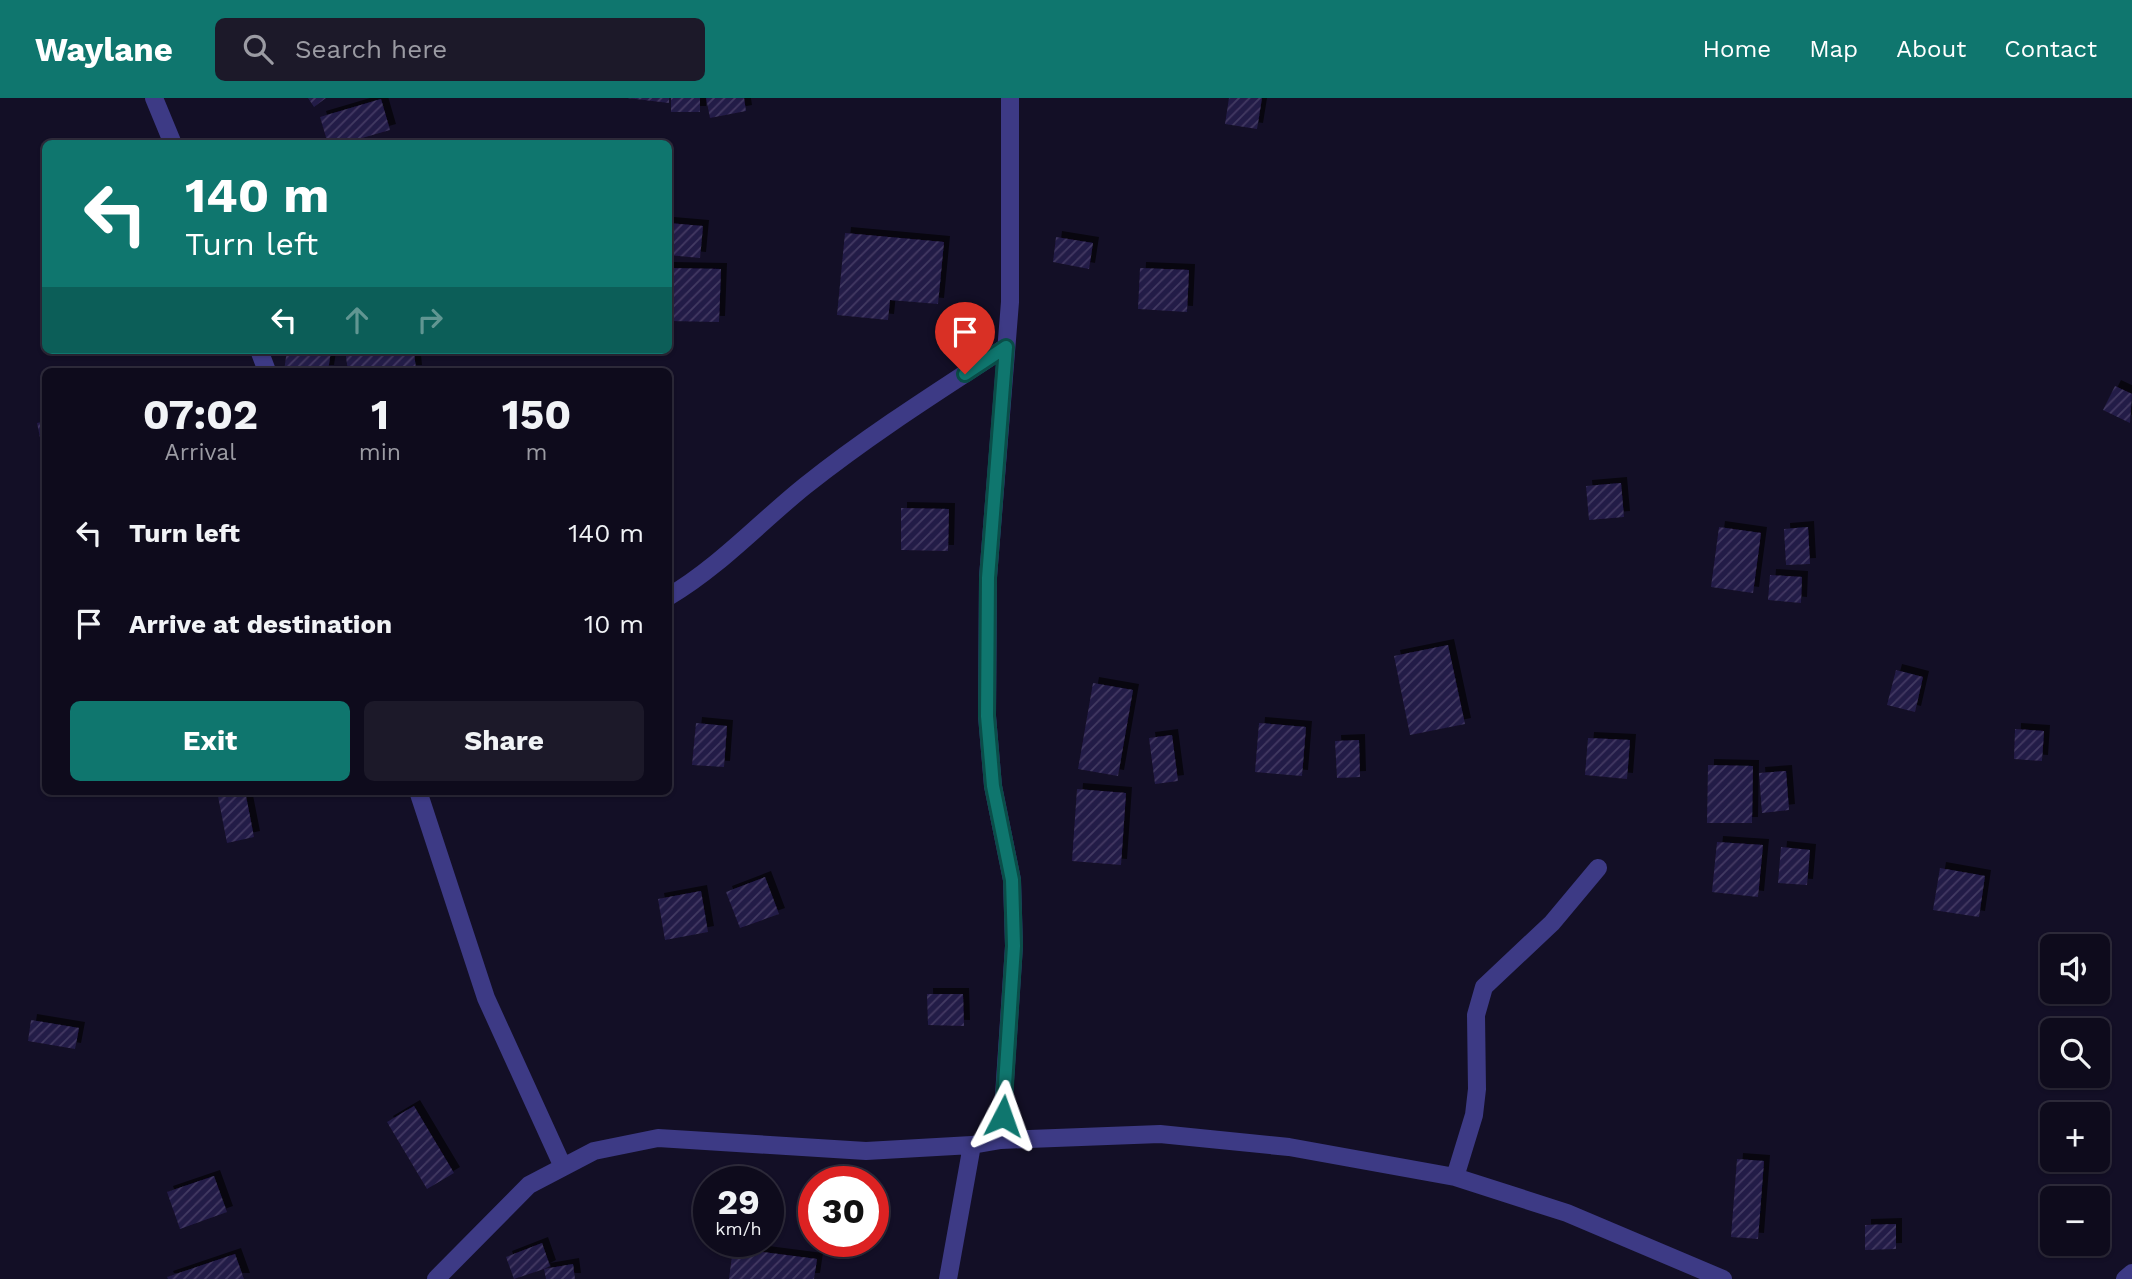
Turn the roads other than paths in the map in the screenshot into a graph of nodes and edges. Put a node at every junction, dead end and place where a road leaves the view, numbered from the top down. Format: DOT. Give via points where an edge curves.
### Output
graph roads {
  1 [pos="154,98"];
  2 [pos="1010,98"];
  3 [pos="171,140"];
  4 [pos="1006,347"];
  5 [pos="672,595"];
  6 [pos="419,795"];
  7 [pos="1598,868"];
  8 [pos="1001,1140"];
  9 [pos="972,1145"];
  10 [pos="563,1167"];
  11 [pos="1455,1177"];
  12 [pos="2132,1273"];
  13 [pos="436,1279"];
  14 [pos="948,1279"];
  15 [pos="1723,1279"];
  16 [pos="2125,1279"];
  1 -- 3 [label="street"];
  2 -- 4 [label="street"];
  4 -- 5 [label="street" via="863,440 698,579"];
  4 -- 8 [label="street" via="988,578 987,716 993,786 1012,880 1014,946"];
  6 -- 10 [label="street" via="486,998"];
  7 -- 11 [label="street" via="1552,923 1484,987 1476,1015 1474,1115"];
  8 -- 9 [label="street"];
  8 -- 11 [label="street" via="1160,1135 1289,1147"];
  9 -- 10 [label="street" via="866,1151 658,1138 594,1151"];
  9 -- 14 [label="street"];
  10 -- 13 [label="street" via="529,1185"];
  11 -- 15 [label="street" via="1567,1213"];
  12 -- 16 [label="street"];
}
